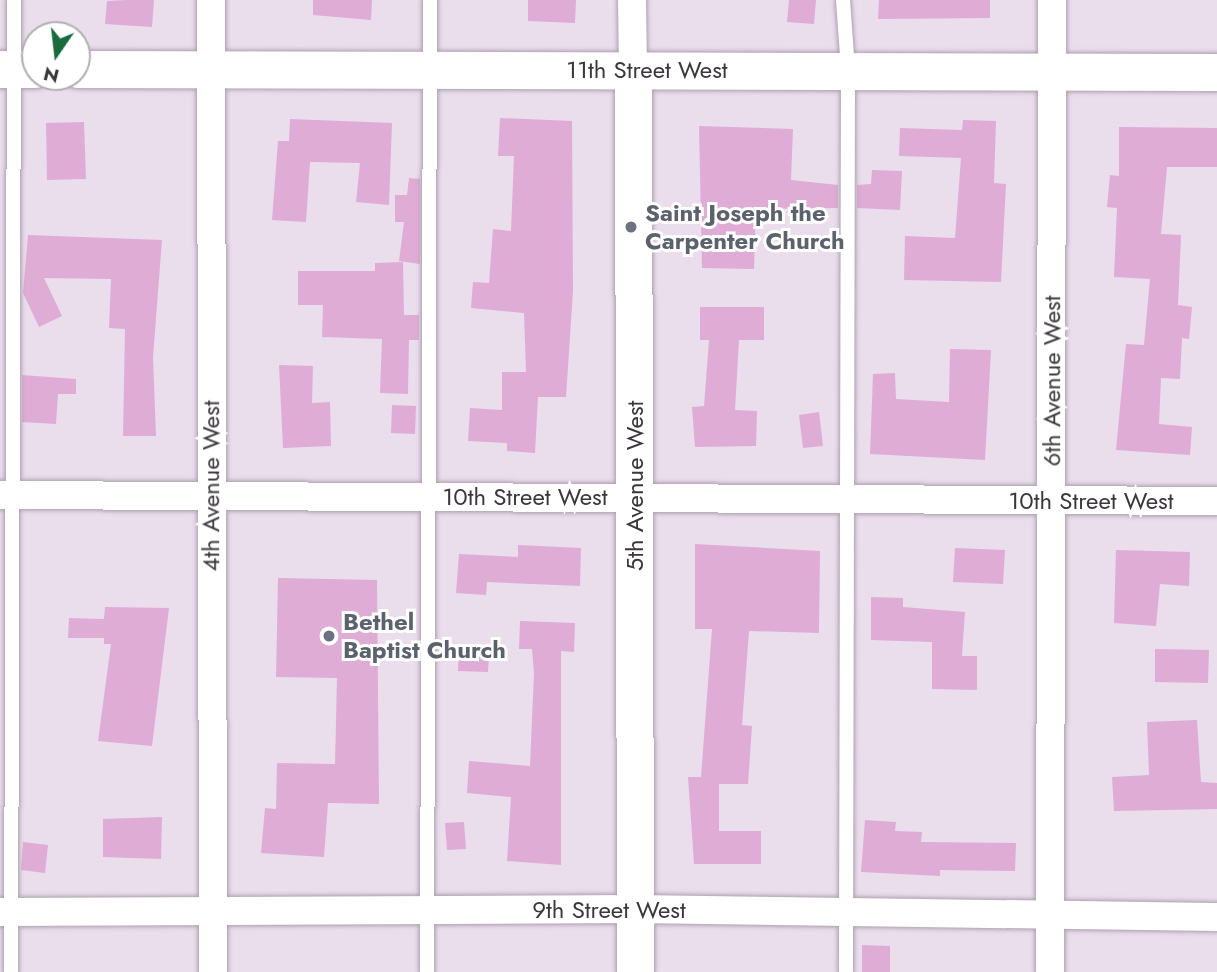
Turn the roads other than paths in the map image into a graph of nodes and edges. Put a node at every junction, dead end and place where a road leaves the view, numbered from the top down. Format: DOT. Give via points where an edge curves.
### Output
graph roads {
  1 [pos="14,0"];
  2 [pos="211,0"];
  3 [pos="430,0"];
  4 [pos="632,0"];
  5 [pos="843,0"];
  6 [pos="1052,0"];
  7 [pos="16,69"];
  8 [pos="91,69"];
  9 [pos="210,69"];
  10 [pos="431,69"];
  11 [pos="633,70"];
  12 [pos="848,70"];
  13 [pos="1052,71"];
  14 [pos="1217,72"];
  15 [pos="6,495"];
  16 [pos="635,497"];
  17 [pos="211,498"];
  18 [pos="428,498"];
  19 [pos="846,501"];
  20 [pos="1052,501"];
  21 [pos="1217,501"];
  22 [pos="635,909"];
  23 [pos="5,912"];
  24 [pos="426,912"];
  25 [pos="846,913"];
  26 [pos="213,915"];
  27 [pos="1049,915"];
  28 [pos="1217,917"];
  29 [pos="11,972"];
  30 [pos="213,972"];
  31 [pos="427,972"];
  32 [pos="635,972"];
  33 [pos="846,972"];
  34 [pos="1050,972"];
  1 -- 7 [label="lane"];
  2 -- 9 [label="street, 4th Avenue West"];
  3 -- 10 [label="lane"];
  4 -- 11 [label="street, 5th Avenue West"];
  5 -- 12 [label="lane"];
  6 -- 13 [label="street, 6th Avenue West"];
  7 -- 15 [label="lane"];
  8 -- 9 [label="street, 11th Street West"];
  9 -- 10 [label="street, 11th Street West"];
  9 -- 17 [label="street, 4th Avenue West"];
  10 -- 11 [label="street, 11th Street West"];
  10 -- 18 [label="lane"];
  11 -- 12 [label="street, 11th Street West"];
  11 -- 16 [label="street, 5th Avenue West"];
  12 -- 13 [label="street, 11th Street West"];
  12 -- 19 [label="lane"];
  13 -- 14 [label="street, 11th Street West"];
  13 -- 20 [label="street, 6th Avenue West"];
  15 -- 17 [label="street, 10th Street West"];
  15 -- 23 [label="lane"];
  16 -- 18 [label="street, 10th Street West"];
  16 -- 19 [label="street, 10th Street West"];
  16 -- 22 [label="street, 5th Avenue West"];
  17 -- 18 [label="street, 10th Street West"];
  17 -- 26 [label="street, 4th Avenue West"];
  18 -- 24 [label="lane"];
  19 -- 20 [label="street, 10th Street West"];
  19 -- 25 [label="lane"];
  20 -- 21 [label="street, 10th Street West"];
  20 -- 27 [label="street, 6th Avenue West"];
  22 -- 24 [label="street, 9th Street West"];
  22 -- 25 [label="street, 9th Street West"];
  22 -- 32 [label="street, 5th Avenue West"];
  23 -- 26 [label="street, 9th Street West"];
  23 -- 29 [label="lane"];
  24 -- 26 [label="street, 9th Street West"];
  24 -- 31 [label="lane"];
  25 -- 27 [label="street, 9th Street West"];
  25 -- 33 [label="lane"];
  26 -- 30 [label="street, 4th Avenue West"];
  27 -- 28 [label="street, 9th Street West"];
  27 -- 34 [label="street, 6th Avenue West"];
}
